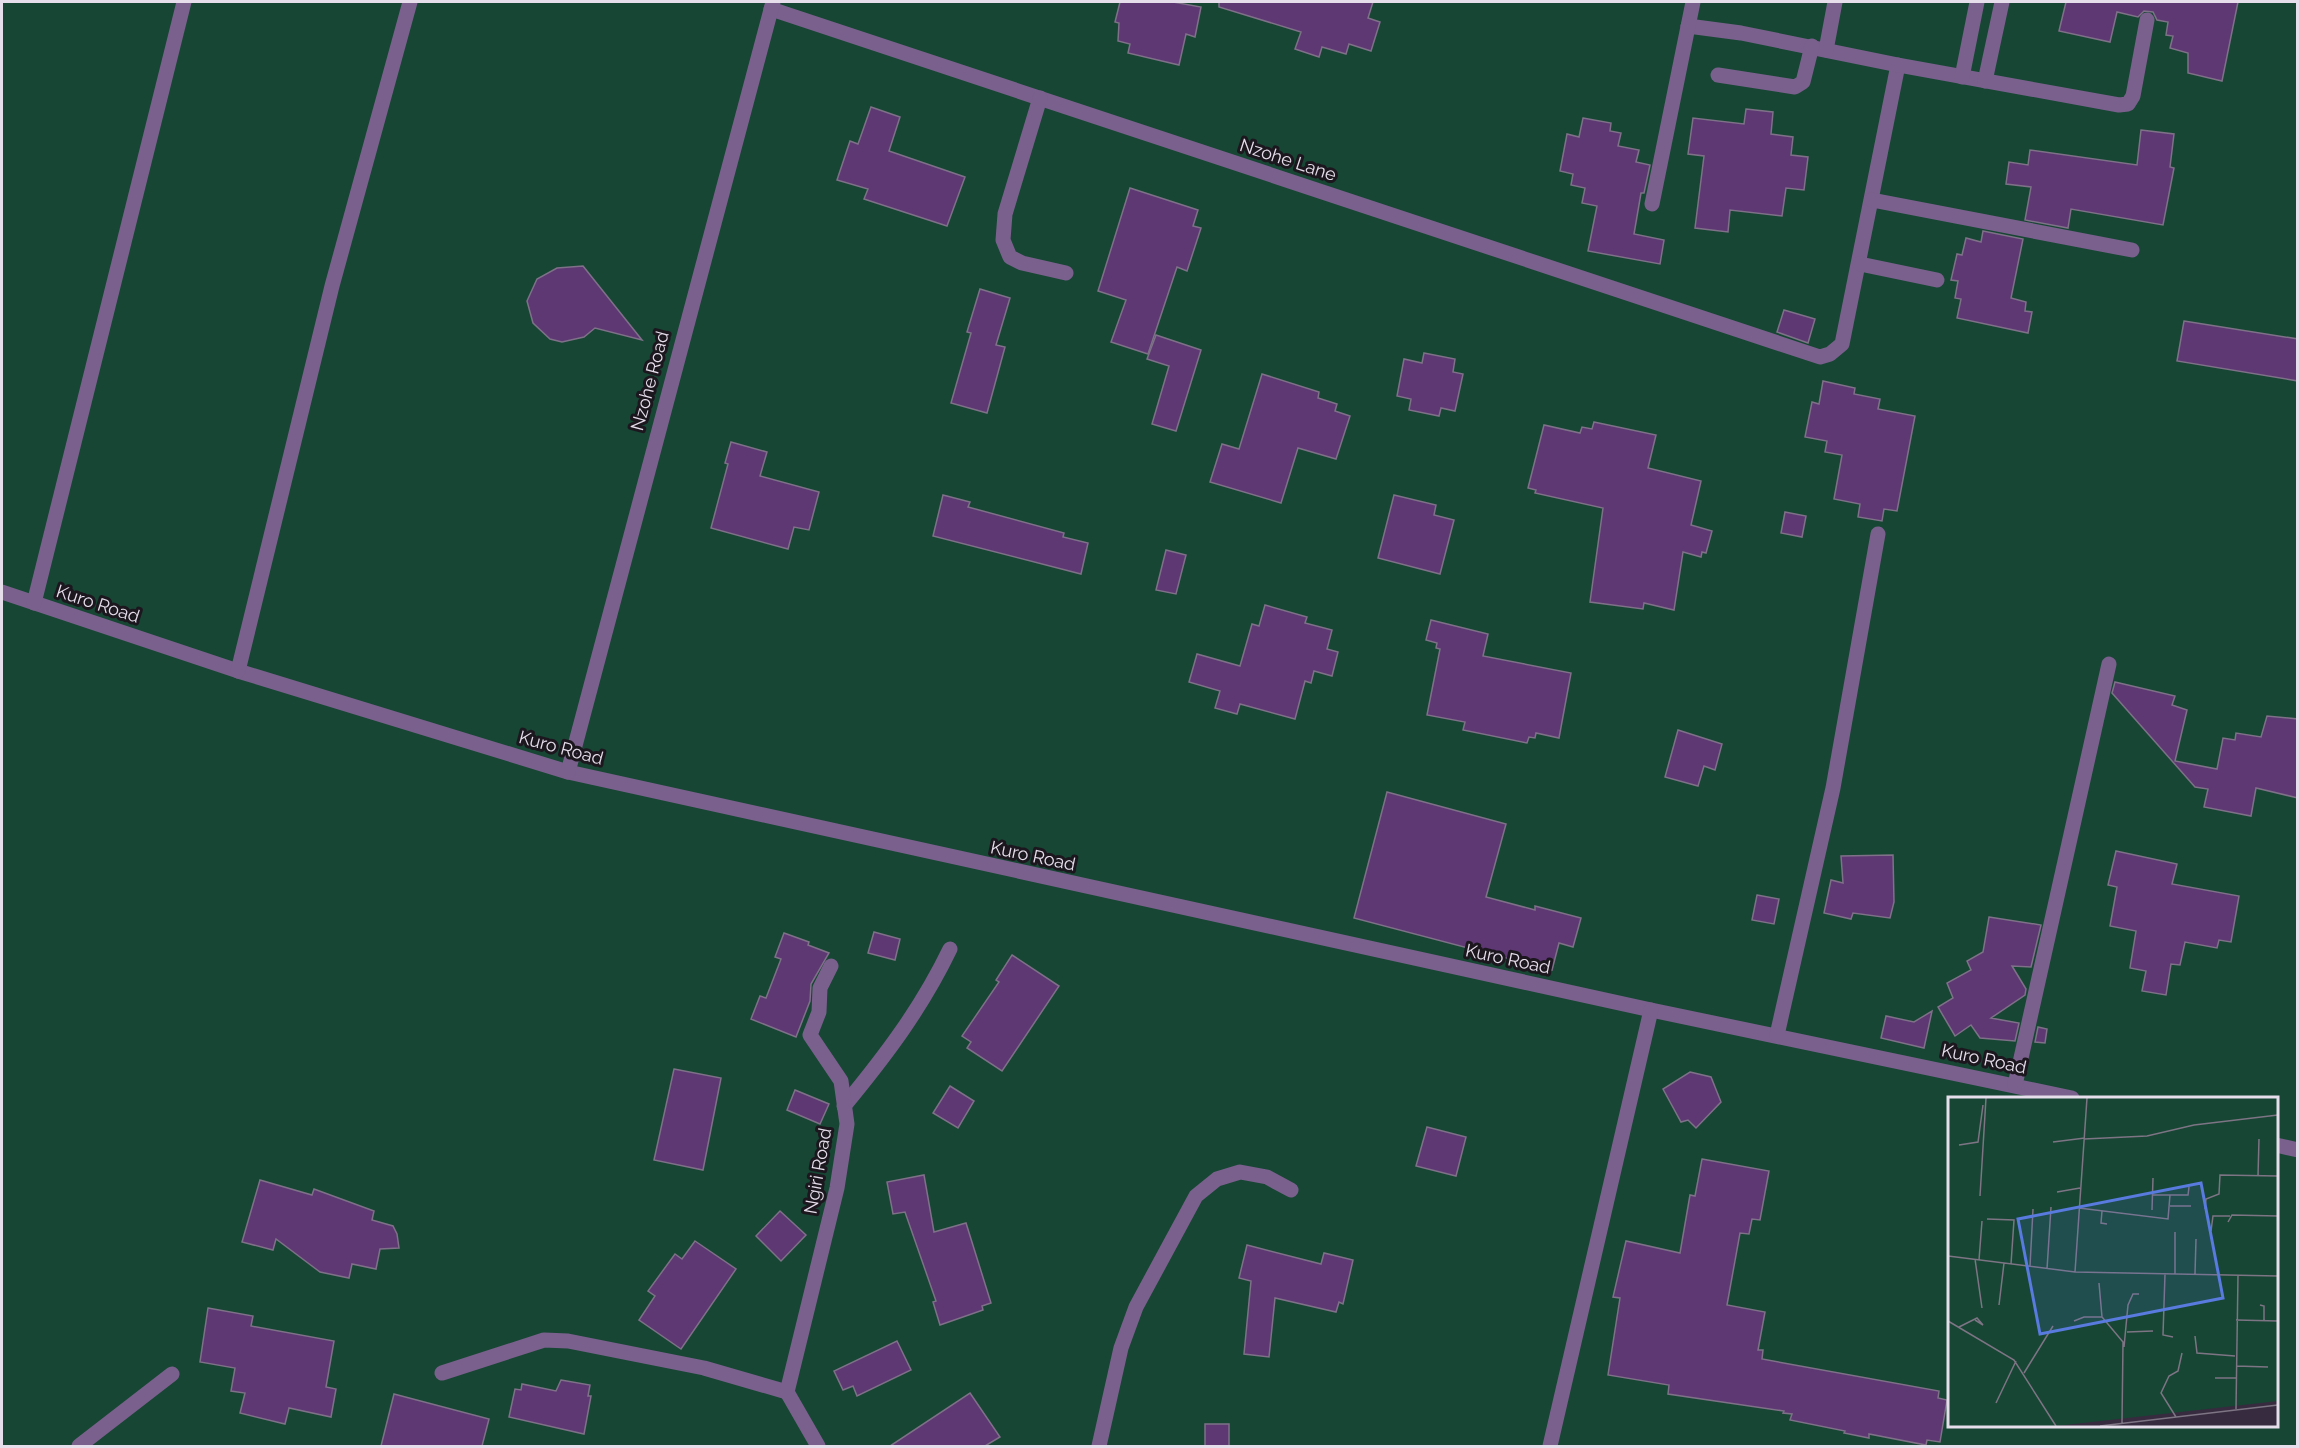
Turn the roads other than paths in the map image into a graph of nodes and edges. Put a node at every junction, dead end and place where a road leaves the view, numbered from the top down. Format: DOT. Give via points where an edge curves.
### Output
graph roads {
  1 [pos="184,2"];
  2 [pos="410,2"];
  3 [pos="1693,2"];
  4 [pos="1834,2"];
  5 [pos="1977,2"];
  6 [pos="2002,2"];
  7 [pos="772,5"];
  8 [pos="2147,20"];
  9 [pos="1688,26"];
  10 [pos="1819,48"];
  11 [pos="1898,65"];
  12 [pos="1718,75"];
  13 [pos="1962,77"];
  14 [pos="1986,81"];
  15 [pos="1040,98"];
  16 [pos="1872,200"];
  17 [pos="1652,204"];
  18 [pos="2132,250"];
  19 [pos="1860,264"];
  20 [pos="1066,273"];
  21 [pos="1937,280"];
  22 [pos="1878,534"];
  23 [pos="2,592"];
  24 [pos="34,603"];
  25 [pos="2109,664"];
  26 [pos="237,670"];
  27 [pos="568,772"];
  28 [pos="950,950"];
  29 [pos="831,966"];
  30 [pos="1651,1010"];
  31 [pos="1778,1035"];
  32 [pos="2015,1085"];
  33 [pos="2068,1097"];
  34 [pos="844,1106"];
  35 [pos="2278,1145"];
  36 [pos="2298,1150"];
  37 [pos="1291,1190"];
  38 [pos="442,1373"];
  39 [pos="172,1374"];
  40 [pos="787,1392"];
  41 [pos="80,1446"];
  42 [pos="818,1446"];
  43 [pos="1100,1446"];
  44 [pos="1550,1446"];
  1 -- 24 [label="street"];
  2 -- 26 [label="street" via="332,286"];
  3 -- 9 [label="street"];
  4 -- 10 [label="street"];
  5 -- 13 [label="street"];
  6 -- 14 [label="street"];
  7 -- 15 [label="street, Nzohe Lane"];
  7 -- 27 [label="street, Nzohe Road"];
  8 -- 14 [label="street" via="2133,96 2128,104"];
  9 -- 10 [label="street"];
  9 -- 17 [label="street"];
  10 -- 11 [label="street"];
  10 -- 12 [label="street" via="1803,82 1796,87"];
  11 -- 13 [label="street"];
  11 -- 16 [label="street, Nzohe Lane"];
  13 -- 14 [label="street"];
  15 -- 19 [label="street, Nzohe Lane" via="1820,357 1842,344"];
  15 -- 20 [label="street" via="1005,214 1003,240 1010,257"];
  16 -- 18 [label="street"];
  16 -- 19 [label="street, Nzohe Lane"];
  19 -- 21 [label="street"];
  22 -- 31 [label="street" via="1833,788"];
  23 -- 24 [label="street, Kuro Road"];
  24 -- 26 [label="street, Kuro Road"];
  25 -- 32 [label="street"];
  26 -- 27 [label="street, Kuro Road"];
  27 -- 30 [label="street, Kuro Road"];
  28 -- 34 [label="street" via="929,993 900,1036"];
  29 -- 34 [label="street, Ngiri Road" via="820,988 819,1012 810,1035 841,1081"];
  30 -- 31 [label="street, Kuro Road"];
  30 -- 44 [label="street"];
  31 -- 32 [label="street, Kuro Road"];
  32 -- 33 [label="street, Kuro Road"];
  34 -- 40 [label="street, Ngiri Road" via="847,1124 837,1188"];
  35 -- 36 [label="street"];
  37 -- 43 [label="street" via="1267,1177 1240,1172 1217,1179 1196,1196 1136,1307 1121,1348"];
  38 -- 40 [label="street" via="544,1340 568,1341 704,1368"];
  39 -- 41 [label="street"];
  40 -- 42 [label="street"];
}
